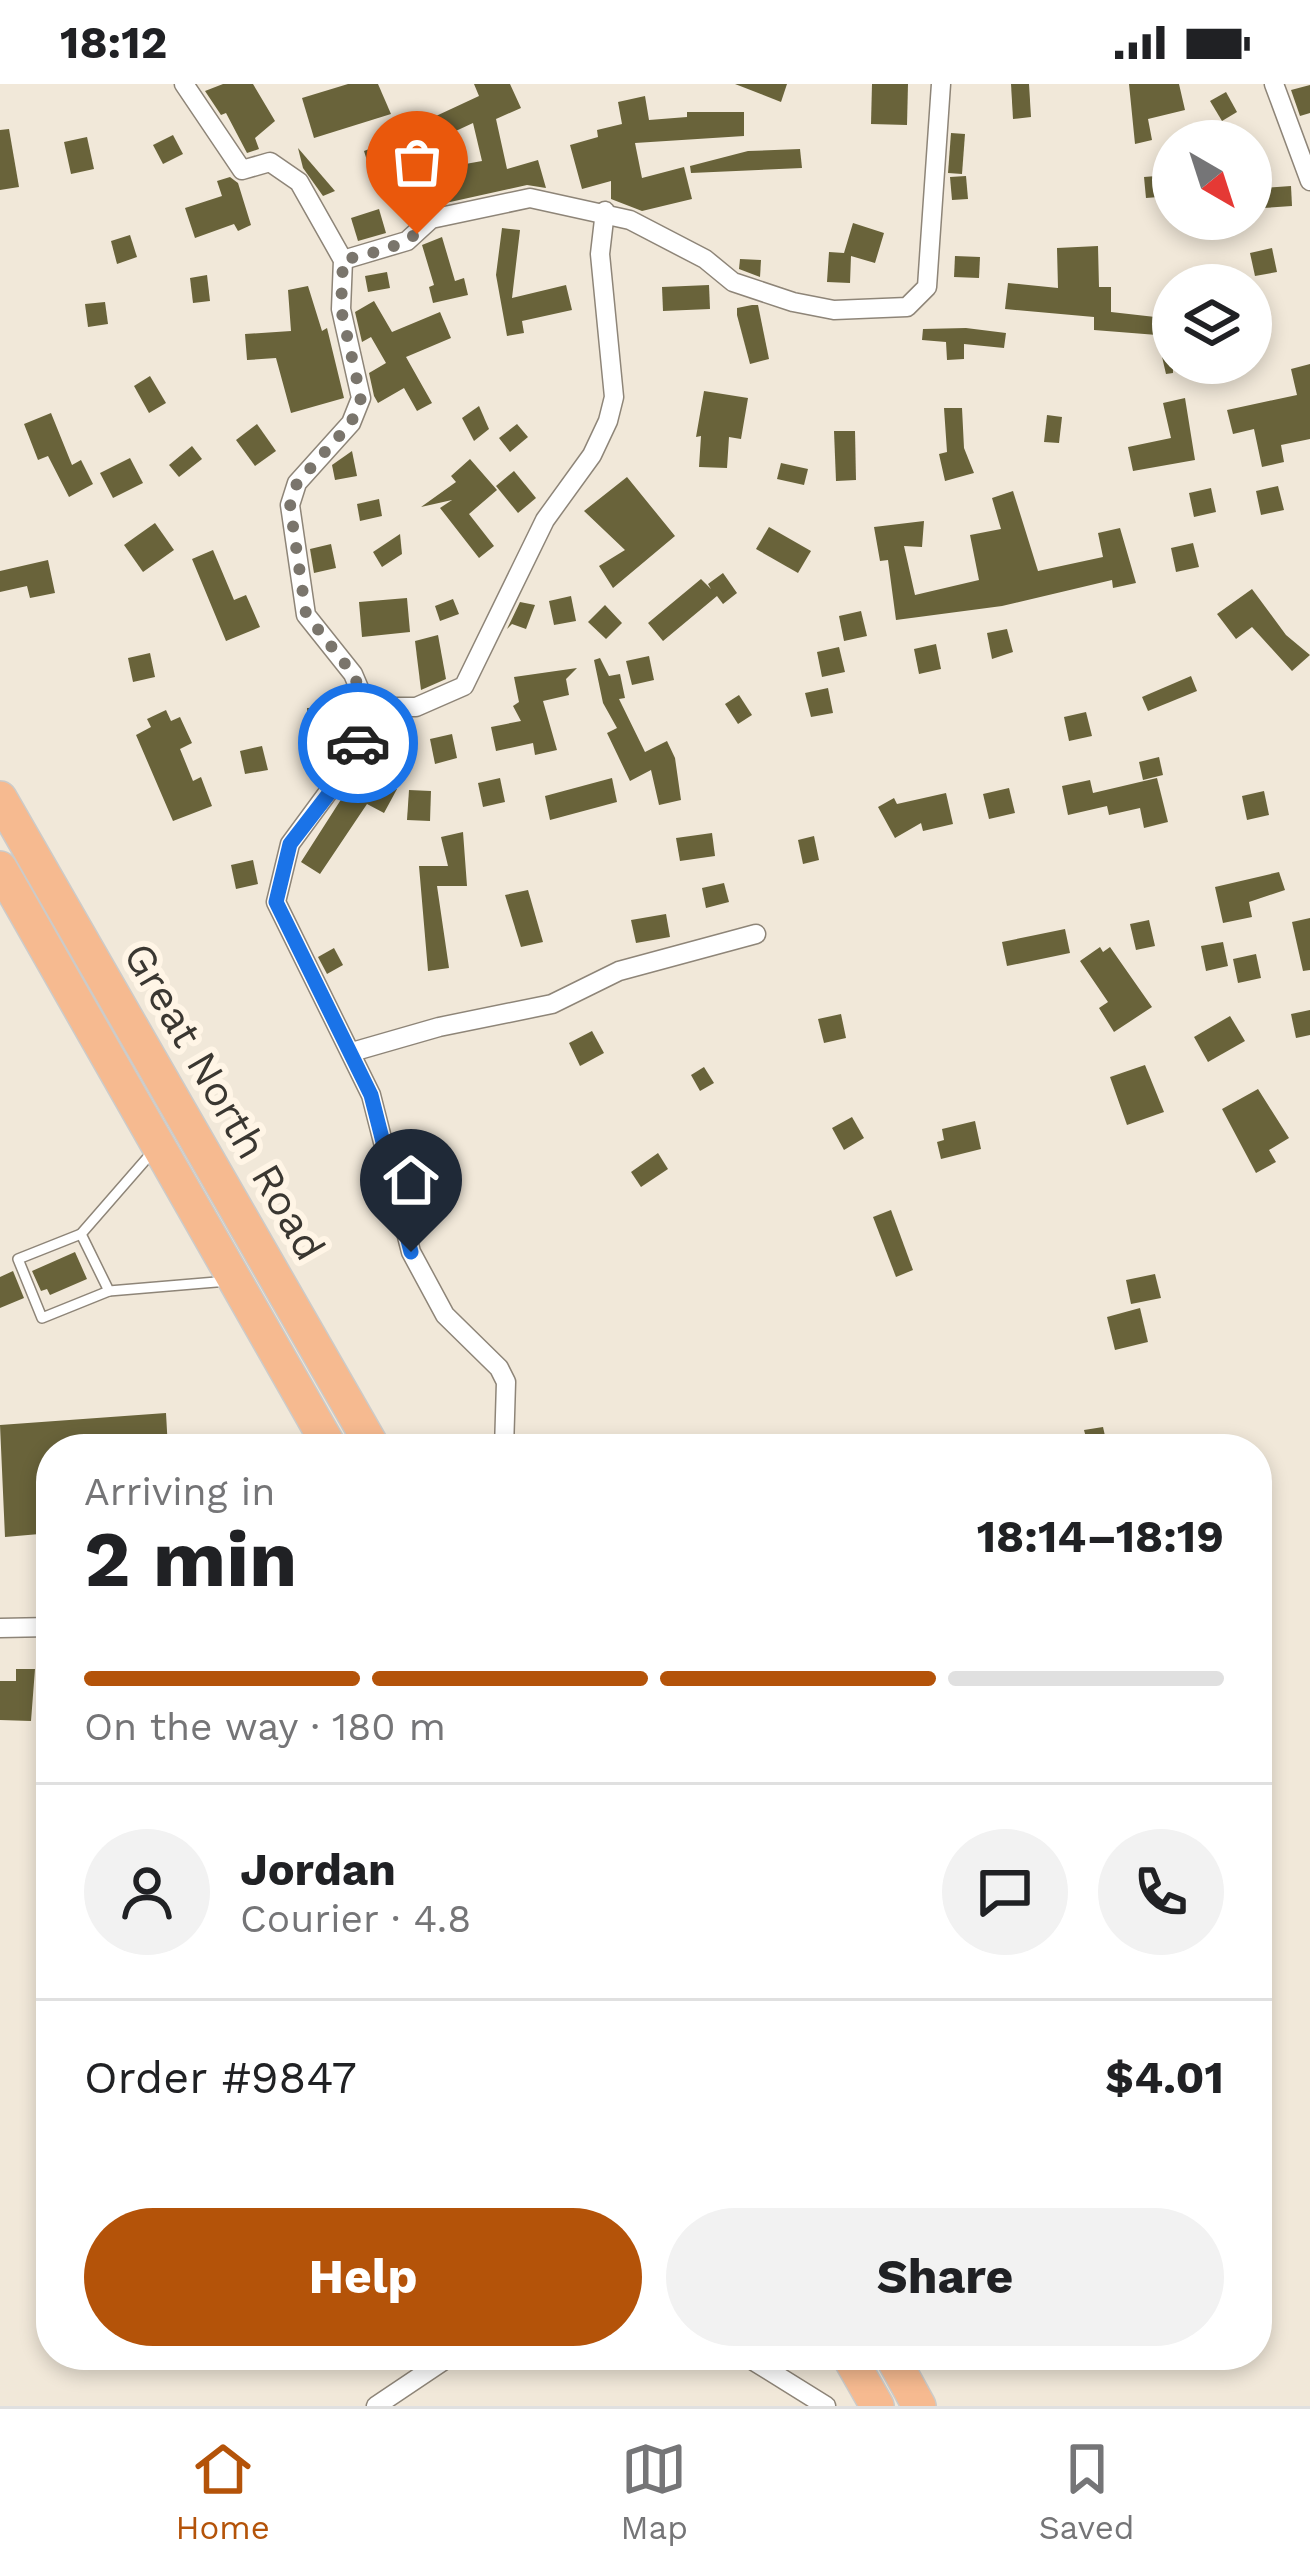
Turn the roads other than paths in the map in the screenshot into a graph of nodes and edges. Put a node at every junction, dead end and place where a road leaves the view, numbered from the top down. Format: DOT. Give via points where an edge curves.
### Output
graph roads {
  1 [pos="184,84"];
  2 [pos="941,84"];
  3 [pos="1274,84"];
  4 [pos="1310,181"];
  5 [pos="605,211"];
  6 [pos="343,260"];
  7 [pos="367,706"];
  8 [pos="0,798"];
  9 [pos="0,868"];
  10 [pos="756,934"];
  11 [pos="352,1052"];
  12 [pos="155,1148"];
  13 [pos="81,1234"];
  14 [pos="233,1280"];
  15 [pos="109,1291"];
  16 [pos="322,1434"];
  17 [pos="365,1434"];
  18 [pos="504,1434"];
  19 [pos="36,1627"];
  20 [pos="0,1628"];
  21 [pos="430,2370"];
  22 [pos="769,2370"];
  23 [pos="857,2370"];
  24 [pos="899,2370"];
  25 [pos="376,2406"];
  26 [pos="826,2406"];
  27 [pos="877,2406"];
  28 [pos="919,2406"];
  1 -- 6 [label="street" via="242,170 270,162 299,182"];
  2 -- 5 [label="street" via="927,287 907,308 834,310 757,291"];
  3 -- 4 [label="street"];
  5 -- 6 [label="street" via="530,198 431,219 407,242"];
  5 -- 7 [label="street" via="600,254 614,397 592,455 544,520 471,679 416,707"];
  6 -- 7 [label="street" via="341,309 361,398 351,423 297,483 290,506 306,614 353,674"];
  7 -- 11 [label="street" via="354,757 290,844 276,902"];
  8 -- 17 [label="highway, Great North Road"];
  9 -- 12 [label="highway, Great North Road"];
  10 -- 11 [label="street" via="619,971 552,1004"];
  11 -- 18 [label="street" via="384,1137 411,1252 445,1315 506,1382"];
  12 -- 13 [label="lane"];
  12 -- 14 [label="highway, Great North Road"];
  13 -- 15 [label="lane"];
  13 -- 15 [label="lane" via="18,1259 42,1318"];
  14 -- 15 [label="lane"];
  14 -- 16 [label="highway, Great North Road"];
  19 -- 20 [label="street"];
  21 -- 25 [label="street"];
  22 -- 26 [label="street"];
  23 -- 27 [label="highway"];
  24 -- 28 [label="highway"];
}
